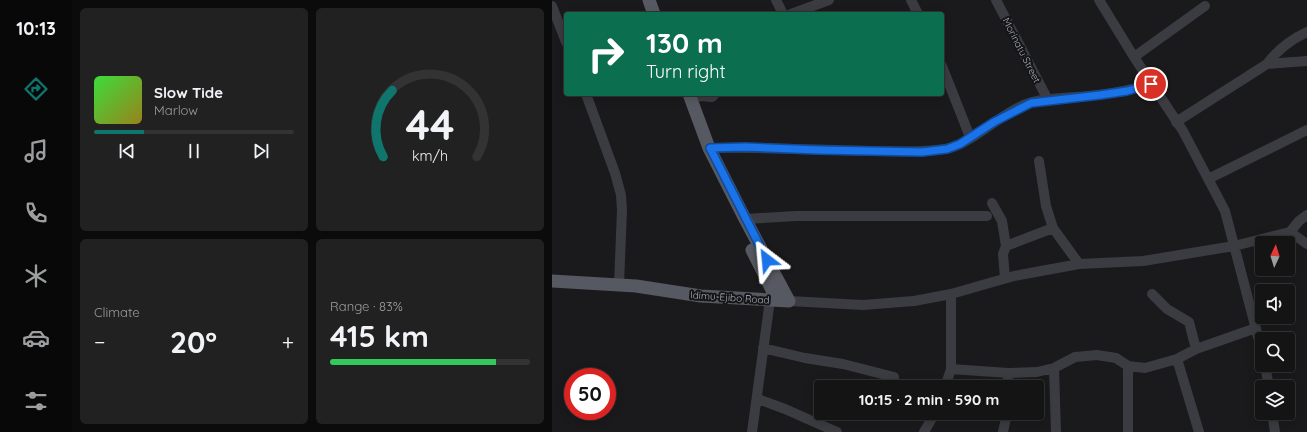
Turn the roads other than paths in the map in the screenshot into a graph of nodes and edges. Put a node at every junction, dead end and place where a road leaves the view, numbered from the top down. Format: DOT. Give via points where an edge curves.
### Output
graph roads {
  1 [pos="649,0"];
  2 [pos="657,0"];
  3 [pos="776,0"];
  4 [pos="829,0"];
  5 [pos="911,0"];
  6 [pos="996,0"];
  7 [pos="1099,0"];
  8 [pos="552,6"];
  9 [pos="1204,6"];
  10 [pos="653,12"];
  11 [pos="661,12"];
  12 [pos="782,12"];
  13 [pos="796,12"];
  14 [pos="917,12"];
  15 [pos="1307,32"];
  16 [pos="564,37"];
  17 [pos="1134,57"];
  18 [pos="1307,61"];
  19 [pos="1266,64"];
  20 [pos="944,72"];
  21 [pos="1151,84"];
  22 [pos="587,96"];
  23 [pos="693,96"];
  24 [pos="693,96"];
  25 [pos="702,96"];
  26 [pos="713,96"];
  27 [pos="1048,100"];
  28 [pos="1176,122"];
  29 [pos="1307,130"];
  30 [pos="970,137"];
  31 [pos="710,148"];
  32 [pos="1039,161"];
  33 [pos="713,164"];
  34 [pos="1208,179"];
  35 [pos="992,203"];
  36 [pos="1307,215"];
  37 [pos="987,216"];
  38 [pos="745,219"];
  39 [pos="1053,228"];
  40 [pos="1290,232"];
  41 [pos="1307,244"];
  42 [pos="1006,246"];
  43 [pos="1234,246"];
  44 [pos="1079,264"];
  45 [pos="1005,278"];
  46 [pos="552,281"];
  47 [pos="620,285"];
  48 [pos="951,294"];
  49 [pos="1152,294"];
  50 [pos="779,300"];
  51 [pos="1256,328"];
  52 [pos="1257,332"];
  53 [pos="763,348"];
  54 [pos="1196,349"];
  55 [pos="1176,359"];
  56 [pos="1128,366"];
  57 [pos="1054,368"];
  58 [pos="951,369"];
  59 [pos="1008,373"];
  60 [pos="894,377"];
  61 [pos="947,380"];
  62 [pos="1008,380"];
  63 [pos="758,399"];
  64 [pos="931,420"];
  65 [pos="1006,420"];
  66 [pos="1273,420"];
  67 [pos="752,432"];
  68 [pos="838,432"];
  69 [pos="924,432"];
  70 [pos="1003,432"];
  71 [pos="1056,432"];
  72 [pos="1128,432"];
  73 [pos="1199,432"];
  74 [pos="1275,432"];
  1 -- 10 [label="main road"];
  2 -- 11 [label="main road"];
  3 -- 12 [label="street"];
  4 -- 13 [label="street"];
  5 -- 14 [label="street"];
  6 -- 27 [label="street, Morinatu Street"];
  7 -- 17 [label="street"];
  8 -- 16 [label="street"];
  9 -- 17 [label="street"];
  15 -- 19 [label="street" via="1277,50"];
  17 -- 21 [label="street"];
  18 -- 19 [label="street"];
  19 -- 28 [label="street"];
  20 -- 30 [label="street"];
  21 -- 27 [label="street" via="1127,91"];
  21 -- 28 [label="street"];
  22 -- 47 [label="street" via="621,195"];
  23 -- 31 [label="main road, Idimu-Ejibo Road"];
  24 -- 33 [label="main road, Idimu-Ejibo Road"];
  25 -- 26 [label="street"];
  27 -- 30 [label="street" via="1031,103"];
  28 -- 34 [label="street"];
  29 -- 34 [label="street"];
  30 -- 31 [label="street" via="947,149 922,152"];
  31 -- 33 [label="main road, Idimu-Ejibo Road"];
  32 -- 39 [label="street" via="1046,206"];
  33 -- 38 [label="main road, Idimu-Ejibo Road"];
  33 -- 50 [label="main road, Idimu-Ejibo Road"];
  34 -- 43 [label="street" via="1225,212"];
  35 -- 42 [label="street" via="1002,222"];
  36 -- 40 [label="street"];
  37 -- 38 [label="street" via="796,216"];
  38 -- 50 [label="main road, Idimu-Ejibo Road"];
  39 -- 42 [label="street"];
  39 -- 44 [label="street"];
  40 -- 41 [label="street"];
  40 -- 43 [label="street"];
  42 -- 45 [label="street" via="1003,254"];
  43 -- 44 [label="street" via="1143,261"];
  43 -- 51 [label="street"];
  44 -- 45 [label="street"];
  45 -- 48 [label="street"];
  46 -- 47 [label="main road, Idimu-Ejibo Road"];
  47 -- 50 [label="main road, Idimu-Ejibo Road" via="701,296"];
  48 -- 50 [label="street" via="914,301 863,305"];
  48 -- 58 [label="street"];
  49 -- 54 [label="street" via="1167,309 1189,322"];
  50 -- 53 [label="street"];
  51 -- 52 [label="street"];
  51 -- 54 [label="street"];
  53 -- 60 [label="street"];
  53 -- 63 [label="street"];
  54 -- 55 [label="street"];
  55 -- 56 [label="street" via="1145,368"];
  55 -- 73 [label="street"];
  56 -- 57 [label="street" via="1116,358 1097,355 1074,357"];
  56 -- 72 [label="street"];
  57 -- 59 [label="street" via="1038,372"];
  57 -- 71 [label="street"];
  58 -- 59 [label="street"];
  58 -- 61 [label="street"];
  59 -- 62 [label="street"];
  63 -- 67 [label="street"];
  63 -- 68 [label="street"];
  64 -- 69 [label="street"];
  65 -- 70 [label="street"];
  66 -- 74 [label="street"];
}
